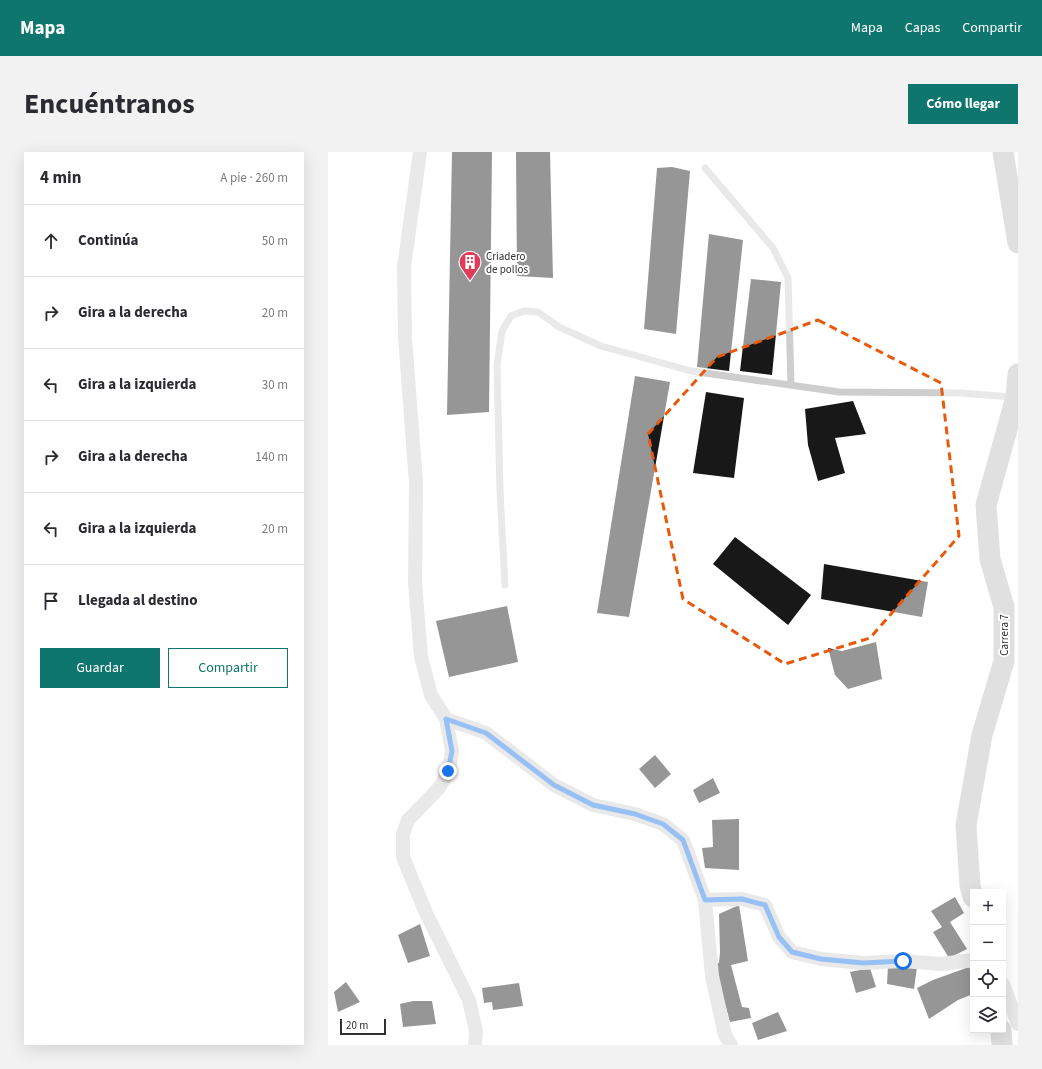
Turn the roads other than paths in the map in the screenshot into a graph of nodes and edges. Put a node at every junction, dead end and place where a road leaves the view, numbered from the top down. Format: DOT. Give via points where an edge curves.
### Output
graph roads {
  1 [pos="420,152"];
  2 [pos="1003,152"];
  3 [pos="705,168"];
  4 [pos="1018,243"];
  5 [pos="1018,374"];
  6 [pos="791,385"];
  7 [pos="1016,397"];
  8 [pos="505,584"];
  9 [pos="446,719"];
  10 [pos="971,889"];
  11 [pos="705,900"];
  12 [pos="970,960"];
  13 [pos="1003,997"];
  14 [pos="1004,1036"];
  15 [pos="475,1045"];
  16 [pos="731,1045"];
  1 -- 9 [label="street" via="404,267 405,337 416,482 415,582 421,657 431,695"];
  2 -- 4 [label="street"];
  3 -- 6 [label="lane" via="773,248 788,278"];
  5 -- 7 [label="street, Carrera 7"];
  6 -- 7 [label="lane" via="839,392 960,393"];
  6 -- 8 [label="lane" via="691,371 601,346 559,327 538,312 524,311 511,316 502,330 497,365"];
  7 -- 10 [label="street, Carrera 7" via="986,505 990,560 1004,607 1004,660 982,735 966,825"];
  9 -- 11 [label="street" via="486,733 554,785 593,805 635,814 663,824 683,840"];
  9 -- 15 [label="street" via="452,751 448,771 439,788 408,820 403,834 403,857 426,913 469,1000 476,1031"];
  11 -- 12 [label="street" via="742,899 765,905 779,937 792,952 821,959 863,963 903,961 941,964"];
  11 -- 16 [label="street" via="712,976 725,1035"];
  13 -- 14 [label="street"];
}
